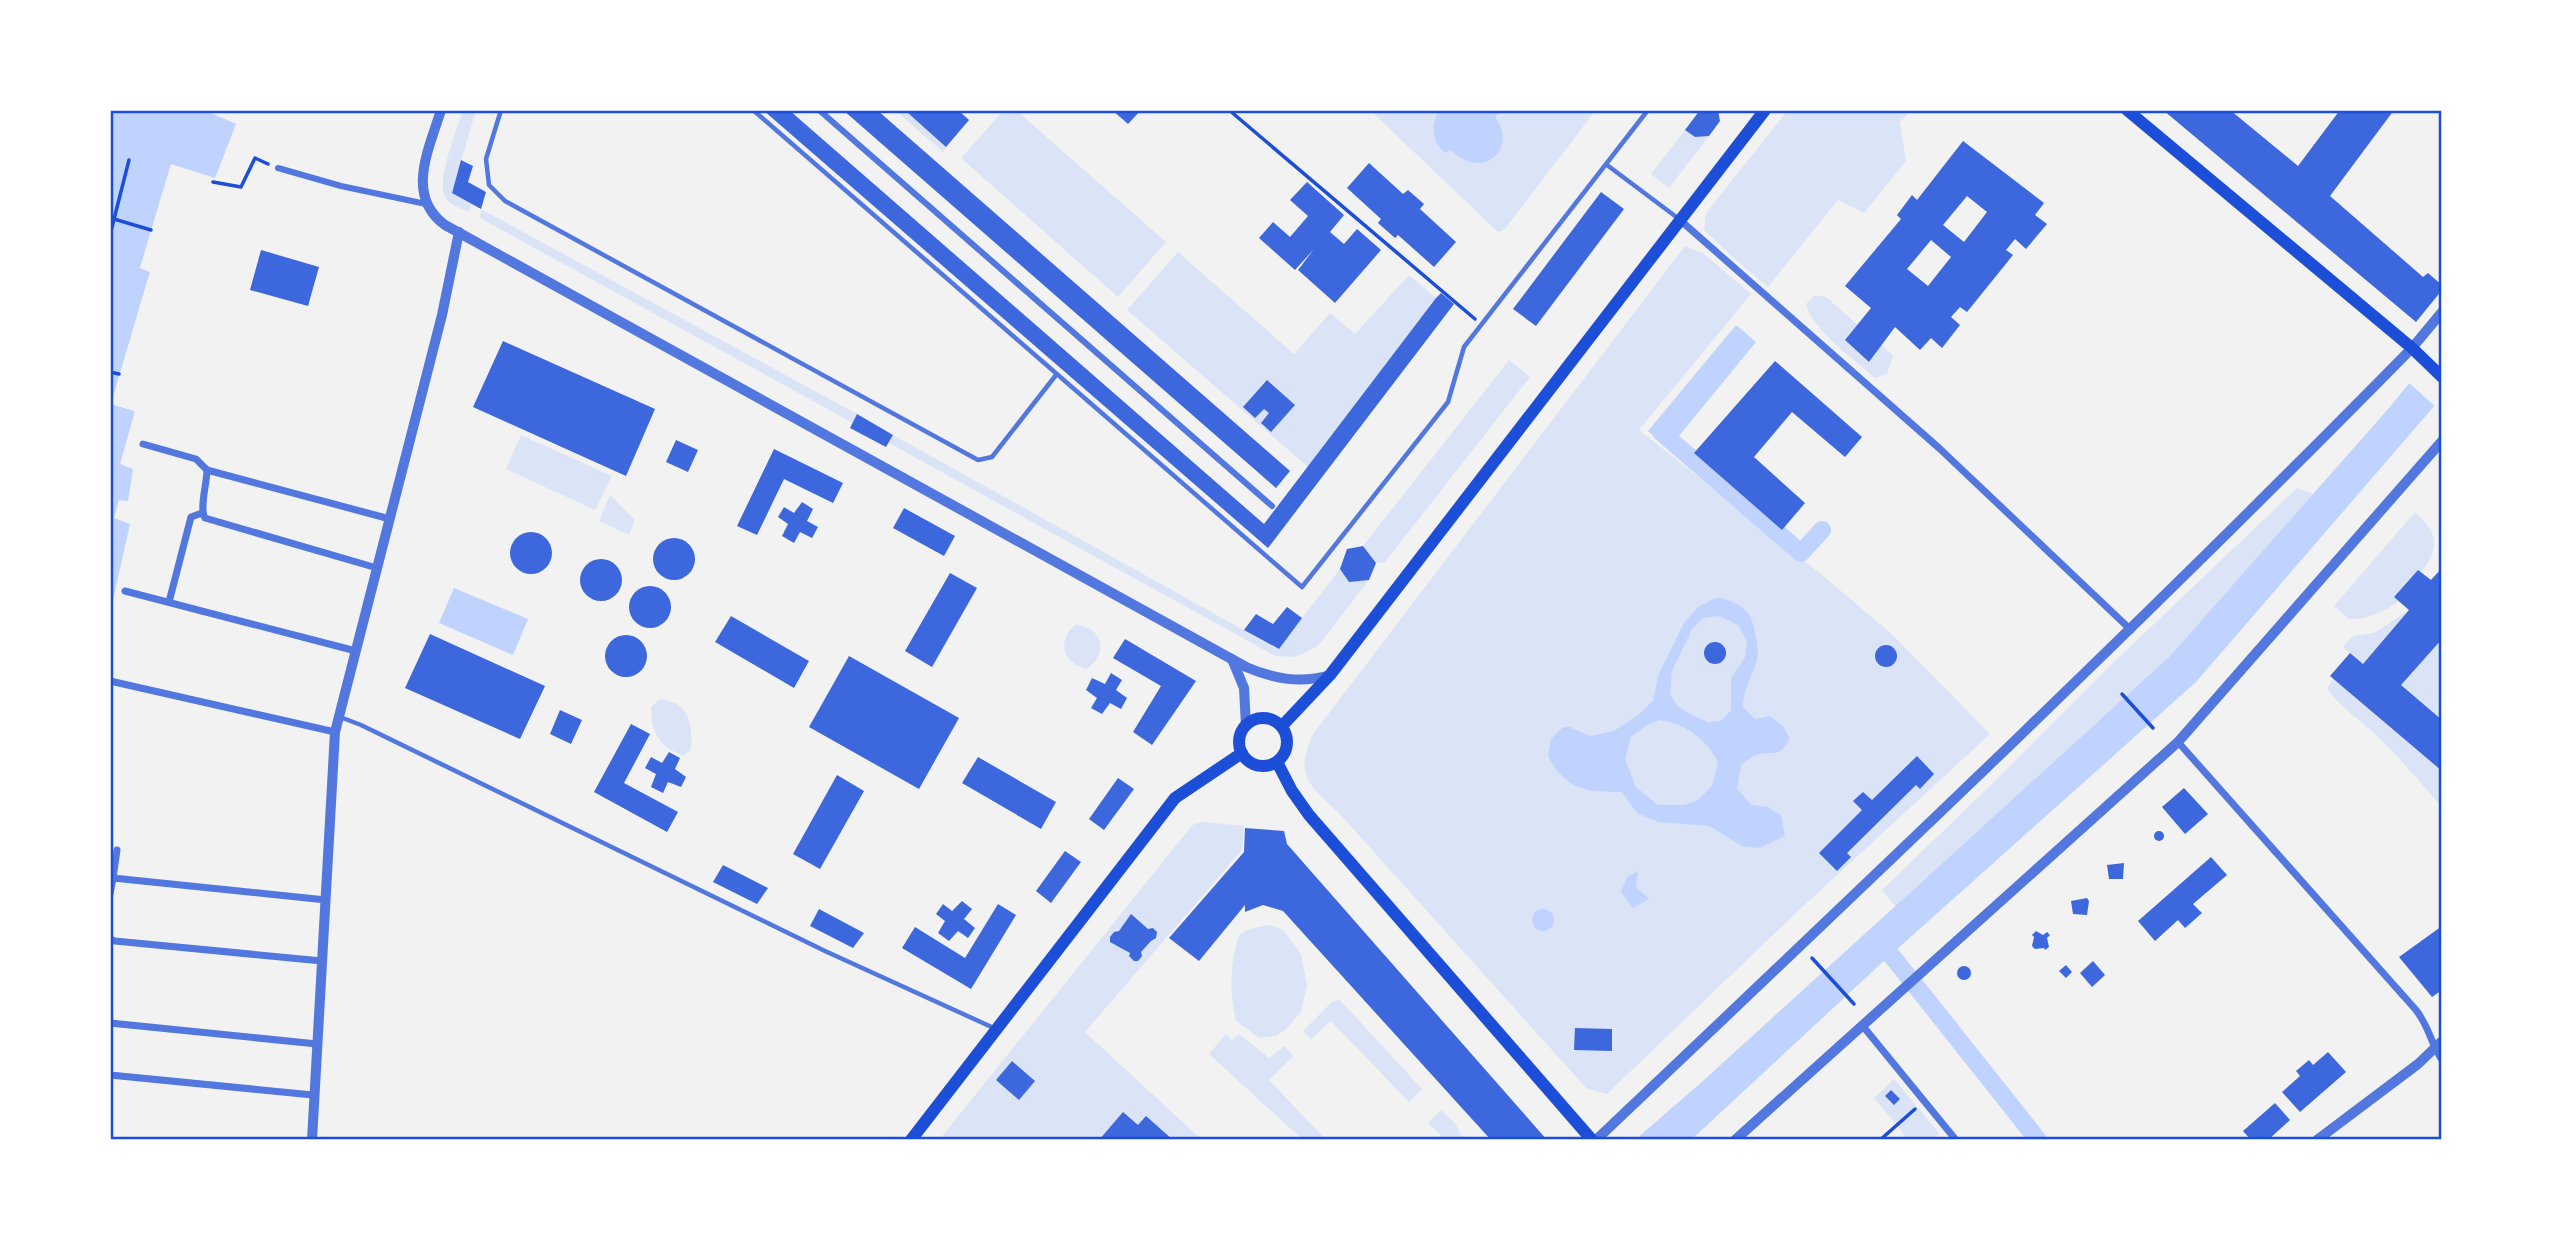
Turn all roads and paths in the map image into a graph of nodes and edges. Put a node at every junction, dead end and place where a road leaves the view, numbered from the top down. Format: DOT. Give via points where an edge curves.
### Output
graph roads {
  1 [pos="441,110"];
  2 [pos="501,110"];
  3 [pos="753,110"];
  4 [pos="819,110"];
  5 [pos="1229,110"];
  6 [pos="1648,110"];
  7 [pos="1765,110"];
  8 [pos="2127,110"];
  9 [pos="129,160"];
  10 [pos="1607,165"];
  11 [pos="278,168"];
  12 [pos="213,182"];
  13 [pos="426,204"];
  14 [pos="114,219"];
  15 [pos="1680,220"];
  16 [pos="151,230"];
  17 [pos="111,231"];
  18 [pos="459,232"];
  19 [pos="2442,312"];
  20 [pos="1482,325"];
  21 [pos="2416,352"];
  22 [pos="110,372"];
  23 [pos="120,374"];
  24 [pos="1056,374"];
  25 [pos="2442,377"];
  26 [pos="2442,441"];
  27 [pos="143,444"];
  28 [pos="207,470"];
  29 [pos="1272,506"];
  30 [pos="202,513"];
  31 [pos="390,519"];
  32 [pos="377,568"];
  33 [pos="125,591"];
  34 [pos="169,602"];
  35 [pos="2131,630"];
  36 [pos="356,651"];
  37 [pos="1232,659"];
  38 [pos="1330,675"];
  39 [pos="114,682"];
  40 [pos="2122,694"];
  41 [pos="339,717"];
  42 [pos="1245,726"];
  43 [pos="1282,726"];
  44 [pos="2153,728"];
  45 [pos="335,732"];
  46 [pos="2178,742"];
  47 [pos="1242,753"];
  48 [pos="1277,762"];
  49 [pos="117,850"];
  50 [pos="113,878"];
  51 [pos="110,894"];
  52 [pos="326,900"];
  53 [pos="110,939"];
  54 [pos="1813,960"];
  55 [pos="321,961"];
  56 [pos="1853,1002"];
  57 [pos="110,1023"];
  58 [pos="1862,1025"];
  59 [pos="996,1029"];
  60 [pos="317,1044"];
  61 [pos="2438,1044"];
  62 [pos="2442,1060"];
  63 [pos="110,1076"];
  64 [pos="313,1095"];
  65 [pos="1924,1101"];
  66 [pos="312,1140"];
  67 [pos="911,1140"];
  68 [pos="1594,1140"];
  69 [pos="1735,1140"];
  70 [pos="1880,1140"];
  71 [pos="1956,1140"];
  72 [pos="2318,1140"];
  1 -- 13 [label="street" via="425,164"];
  2 -- 24 [label="lane" via="486,159 489,185 505,201 978,460 992,457"];
  3 -- 24 [label="lane"];
  4 -- 29 [label="street"];
  5 -- 20 [label="path"];
  6 -- 10 [label="lane"];
  7 -- 15 [label="main road"];
  8 -- 21 [label="main road"];
  9 -- 14 [label="path"];
  10 -- 15 [label="lane"];
  10 -- 20 [label="lane"];
  11 -- 12 [label="path" via="255,158 241,187"];
  11 -- 13 [label="street"];
  13 -- 18 [label="street" via="433,216"];
  14 -- 16 [label="path"];
  14 -- 17 [label="path"];
  15 -- 35 [label="street" via="1939,448"];
  15 -- 38 [label="main road"];
  18 -- 31 [label="street"];
  18 -- 37 [label="street"];
  19 -- 21 [label="street"];
  20 -- 24 [label="lane" via="1464,347 1448,402 1302,587"];
  21 -- 25 [label="main road"];
  21 -- 35 [label="street"];
  22 -- 23 [label="path"];
  26 -- 46 [label="street"];
  27 -- 28 [label="street" via="196,460"];
  28 -- 30 [label="street"];
  28 -- 31 [label="street"];
  30 -- 32 [label="street" via="205,518"];
  30 -- 34 [label="street" via="191,517"];
  31 -- 32 [label="street"];
  32 -- 36 [label="street"];
  33 -- 34 [label="street"];
  34 -- 36 [label="street"];
  35 -- 68 [label="street"];
  36 -- 41 [label="street"];
  37 -- 38 [label="street" via="1276,679"];
  37 -- 42 [label="street" via="1244,688"];
  38 -- 43 [label="main road"];
  39 -- 45 [label="street"];
  40 -- 44 [label="path"];
  41 -- 45 [label="street"];
  41 -- 59 [label="lane"];
  42 -- 43 [label="main road" via="1261,718"];
  42 -- 47 [label="main road" via="1240,738"];
  43 -- 48 [label="main road" via="1287,750"];
  45 -- 52 [label="street"];
  46 -- 58 [label="street"];
  46 -- 61 [label="street" via="2416,1010"];
  47 -- 48 [label="main road" via="1246,760 1261,766"];
  47 -- 59 [label="main road" via="1175,799"];
  48 -- 68 [label="main road" via="1309,815"];
  49 -- 50 [label="street"];
  50 -- 51 [label="street"];
  50 -- 52 [label="street"];
  52 -- 55 [label="street"];
  53 -- 55 [label="street"];
  54 -- 56 [label="path"];
  55 -- 60 [label="street"];
  57 -- 60 [label="street"];
  58 -- 65 [label="street"];
  58 -- 69 [label="street"];
  59 -- 67 [label="main road"];
  60 -- 64 [label="street"];
  61 -- 62 [label="street"];
  61 -- 72 [label="street"];
  63 -- 64 [label="street"];
  64 -- 66 [label="street"];
  65 -- 70 [label="path"];
  65 -- 71 [label="street"];
}
